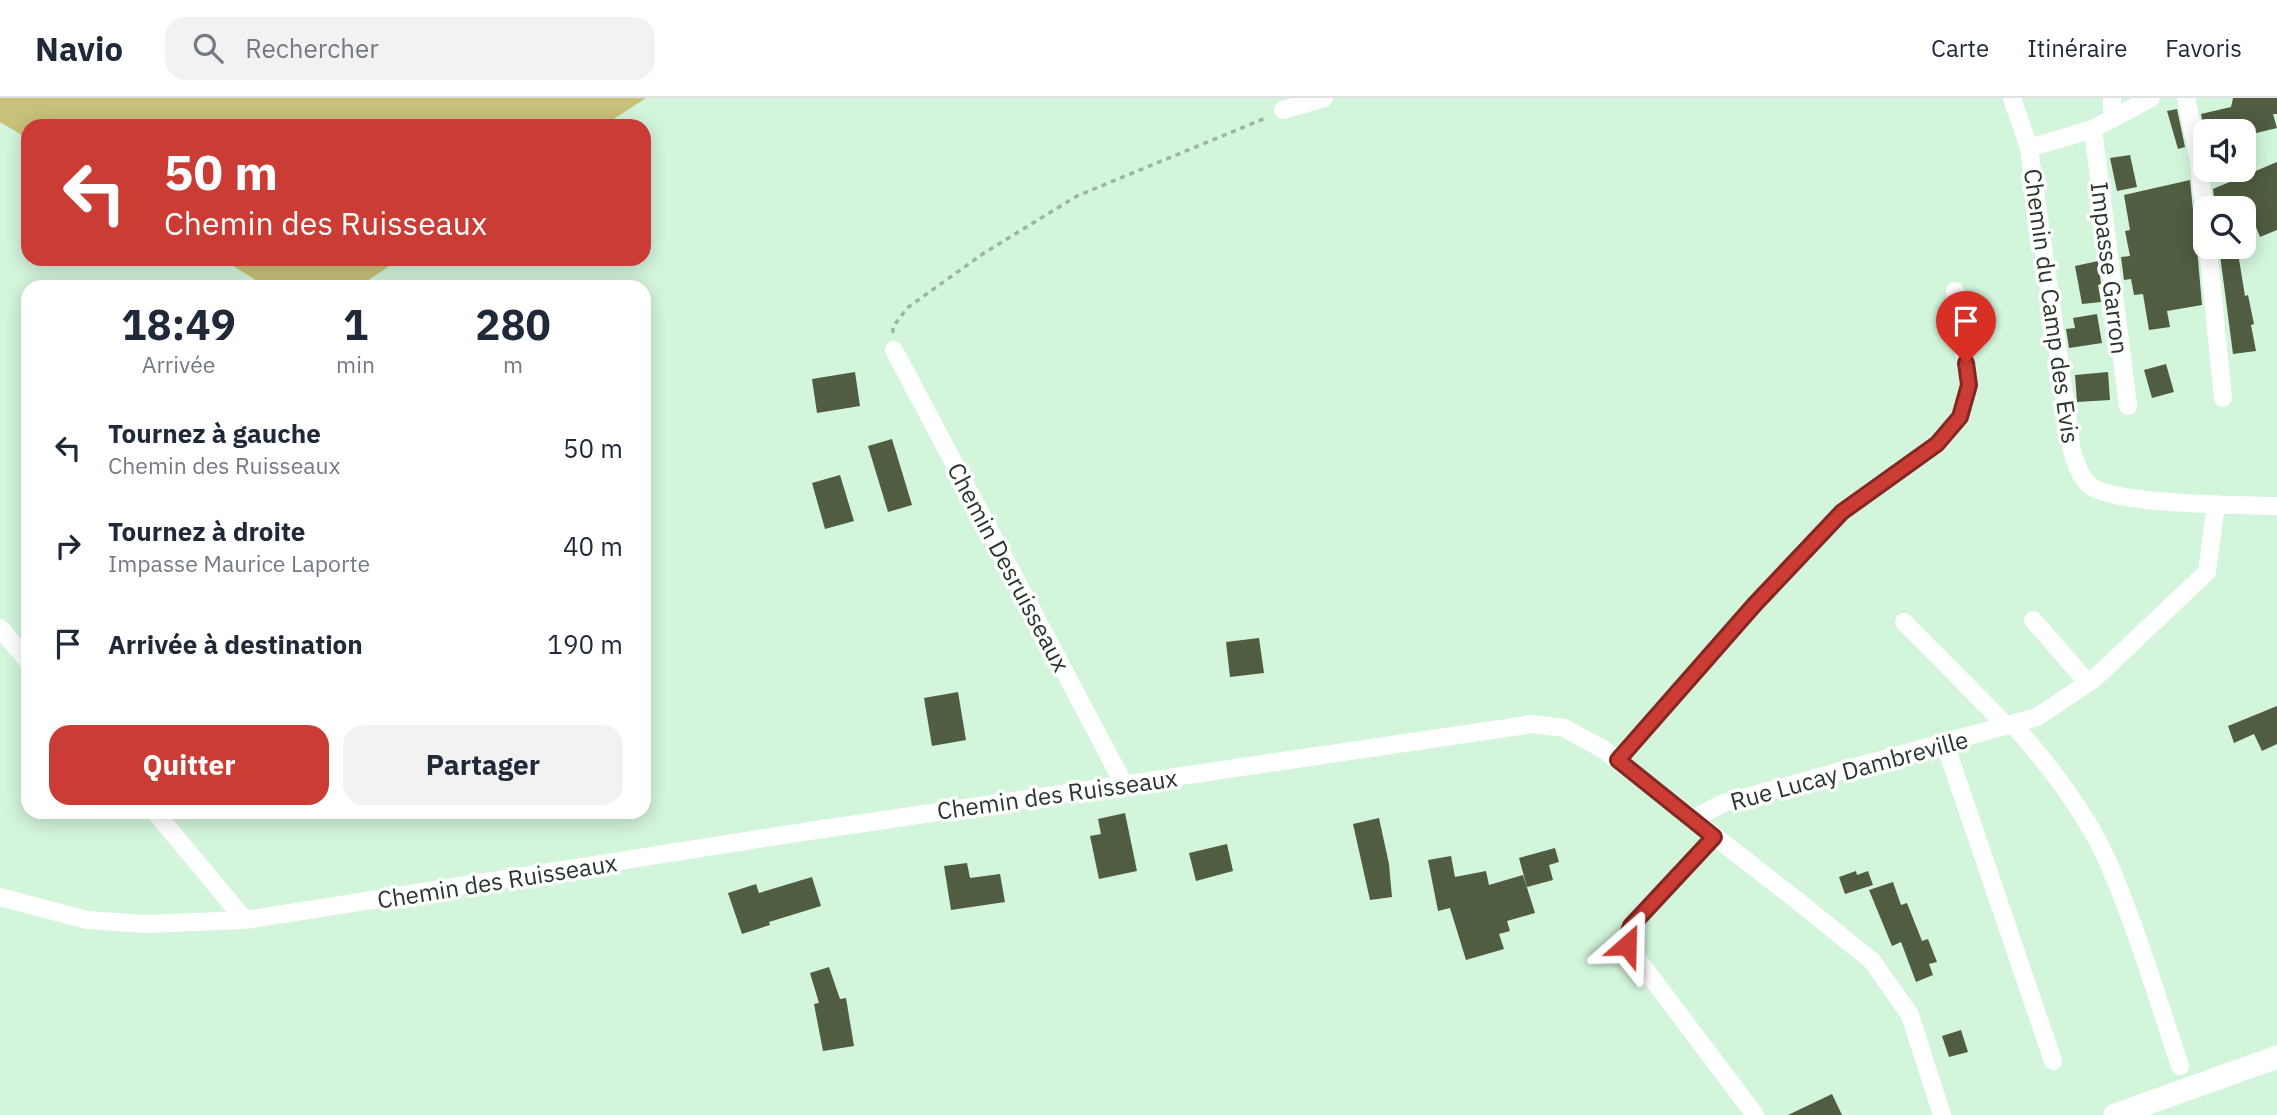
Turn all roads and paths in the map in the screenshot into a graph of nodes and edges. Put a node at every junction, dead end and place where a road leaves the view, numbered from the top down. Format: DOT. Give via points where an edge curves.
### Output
graph roads {
  1 [pos="1324,98"];
  2 [pos="2112,98"];
  3 [pos="2151,98"];
  4 [pos="2186,98"];
  5 [pos="2010,101"];
  6 [pos="1288,105"];
  7 [pos="2112,119"];
  8 [pos="2093,129"];
  9 [pos="2029,148"];
  10 [pos="2203,196"];
  11 [pos="2209,259"];
  12 [pos="1955,291"];
  13 [pos="894,350"];
  14 [pos="2223,398"];
  15 [pos="2128,406"];
  16 [pos="2216,504"];
  17 [pos="2277,506"];
  18 [pos="2033,620"];
  19 [pos="1904,622"];
  20 [pos="0,628"];
  21 [pos="21,653"];
  22 [pos="2088,683"];
  23 [pos="2010,725"];
  24 [pos="1945,744"];
  25 [pos="1618,760"];
  26 [pos="1124,784"];
  27 [pos="161,819"];
  28 [pos="1692,820"];
  29 [pos="1714,837"];
  30 [pos="0,897"];
  31 [pos="245,920"];
  32 [pos="2277,1057"];
  33 [pos="2053,1061"];
  34 [pos="2180,1066"];
  35 [pos="1755,1115"];
  36 [pos="1942,1115"];
  37 [pos="2115,1115"];
  1 -- 6 [label="street"];
  2 -- 7 [label="street"];
  3 -- 7 [label="street, Chemin du Camp des Evis"];
  4 -- 10 [label="street"];
  5 -- 9 [label="street"];
  6 -- 13 [label="path" via="1077,197 984,253 907,309 893,327"];
  7 -- 8 [label="street, Chemin du Camp des Evis"];
  8 -- 9 [label="street, Chemin du Camp des Evis"];
  8 -- 15 [label="street, Impasse Garron"];
  9 -- 16 [label="street, Chemin du Camp des Evis" via="2072,451 2083,479 2105,494"];
  11 -- 14 [label="street"];
  12 -- 25 [label="street" via="1969,385 1960,417 1937,444 1842,512"];
  13 -- 26 [label="street, Chemin Desruisseaux"];
  16 -- 17 [label="street, Chemin du Camp des Evis"];
  16 -- 22 [label="street, Rue Lucay Dambreville" via="2207,572"];
  18 -- 22 [label="street"];
  19 -- 23 [label="street, Rue Lucay Dambreville"];
  20 -- 21 [label="street"];
  22 -- 23 [label="street, Rue Lucay Dambreville" via="2037,717"];
  23 -- 24 [label="street, Rue Lucay Dambreville"];
  23 -- 34 [label="street" via="2042,756 2111,867"];
  24 -- 28 [label="street, Rue Lucay Dambreville" via="1721,804"];
  24 -- 33 [label="street"];
  25 -- 26 [label="street, Chemin des Ruisseaux" via="1564,729 1533,724"];
  25 -- 28 [label="street, Chemin des Ruisseaux"];
  26 -- 31 [label="street, Chemin des Ruisseaux"];
  27 -- 31 [label="street"];
  28 -- 29 [label="street, Chemin des Ruisseaux"];
  29 -- 35 [label="street" via="1631,926 1627,945"];
  29 -- 36 [label="street, Chemin des Ruisseaux" via="1872,961 1910,1015"];
  30 -- 31 [label="street, Chemin des Ruisseaux" via="87,920 144,924"];
  32 -- 37 [label="main road"];
}
